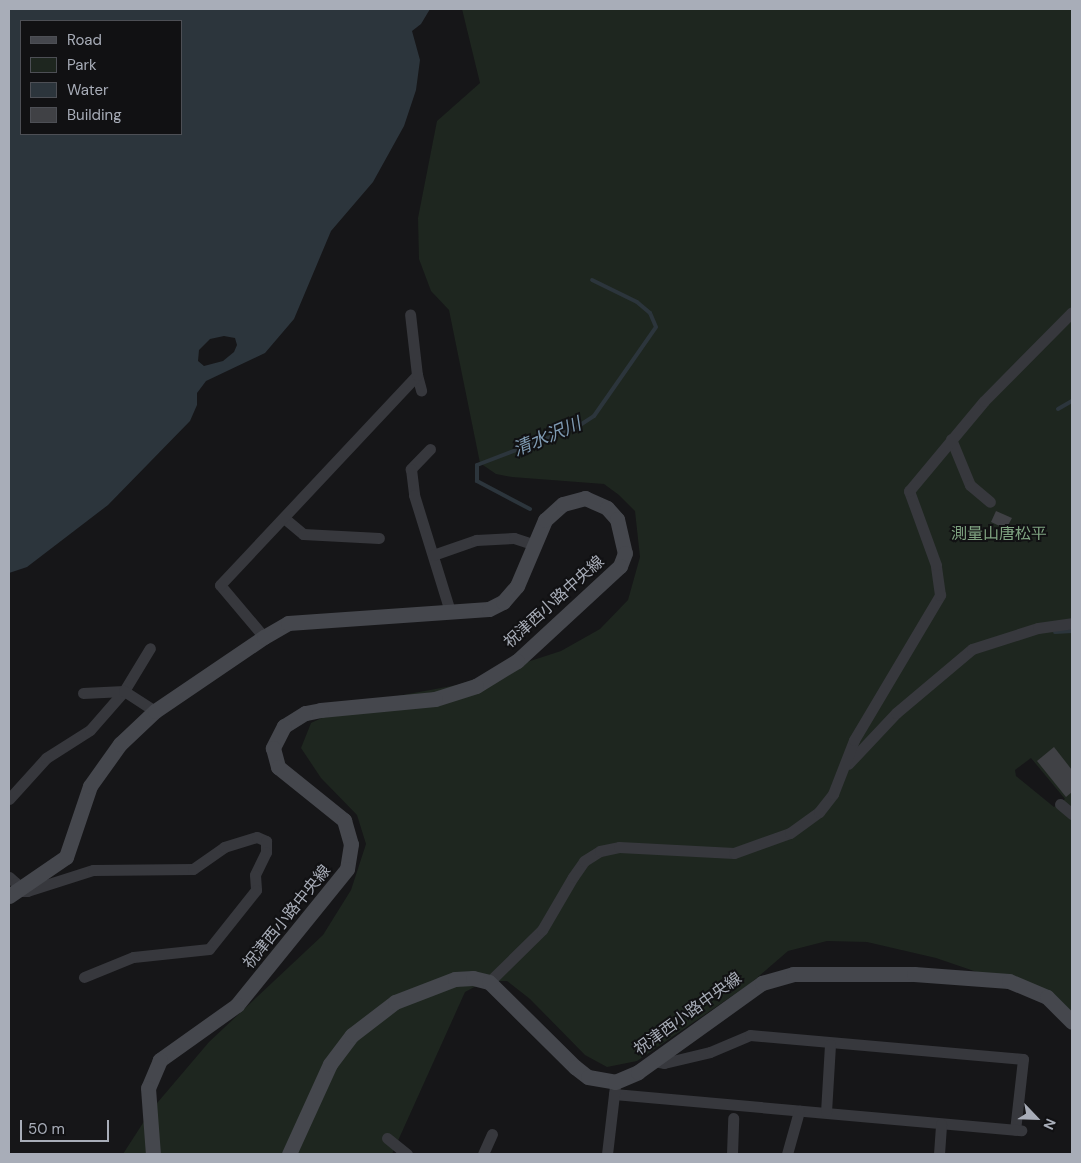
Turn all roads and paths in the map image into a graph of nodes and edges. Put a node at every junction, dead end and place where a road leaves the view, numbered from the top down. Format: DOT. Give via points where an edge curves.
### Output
graph roads {
  1 [pos="1072,312"];
  2 [pos="410,314"];
  3 [pos="417,375"];
  4 [pos="421,390"];
  5 [pos="951,439"];
  6 [pos="430,449"];
  7 [pos="990,502"];
  8 [pos="284,518"];
  9 [pos="379,538"];
  10 [pos="533,544"];
  11 [pos="433,555"];
  12 [pos="450,612"];
  13 [pos="1072,623"];
  14 [pos="264,637"];
  15 [pos="150,648"];
  16 [pos="124,691"];
  17 [pos="83,693"];
  18 [pos="155,711"];
  19 [pos="843,769"];
  20 [pos="9,799"];
  21 [pos="1060,804"];
  22 [pos="1072,814"];
  23 [pos="9,877"];
  24 [pos="13,894"];
  25 [pos="84,977"];
  26 [pos="488,982"];
  27 [pos="1072,1022"];
  28 [pos="830,1044"];
  29 [pos="653,1061"];
  30 [pos="615,1088"];
  31 [pos="798,1111"];
  32 [pos="826,1112"];
  33 [pos="733,1118"];
  34 [pos="941,1124"];
  35 [pos="492,1134"];
  36 [pos="387,1138"];
  37 [pos="153,1154"];
  38 [pos="289,1154"];
  39 [pos="407,1154"];
  40 [pos="483,1154"];
  41 [pos="607,1154"];
  42 [pos="732,1154"];
  43 [pos="787,1154"];
  44 [pos="938,1154"];
  1 -- 5 [label="street"];
  2 -- 3 [label="street"];
  3 -- 4 [label="street"];
  3 -- 8 [label="street"];
  5 -- 7 [label="street" via="970,485"];
  5 -- 19 [label="street" via="909,492 936,566 940,595 854,740"];
  6 -- 11 [label="street" via="411,469 414,495"];
  8 -- 9 [label="street" via="303,534"];
  8 -- 14 [label="street" via="220,585"];
  10 -- 11 [label="street" via="514,538 476,540"];
  10 -- 12 [label="main road, 祝津西小路中央線" via="517,586 503,602 489,609"];
  10 -- 37 [label="main road, 祝津西小路中央線" via="545,520 563,504 585,498 607,508 617,519 625,553 620,566 597,590 517,661 476,686 435,700 305,714 284,726 276,738 274,748 278,768 338,811 350,833 351,856 342,881 237,1005 160,1060 148,1088"];
  11 -- 12 [label="street"];
  12 -- 14 [label="main road, 祝津西小路中央線" via="288,623"];
  13 -- 19 [label="street" via="1038,628 972,649 896,713"];
  14 -- 18 [label="main road, 祝津西小路中央線"];
  15 -- 16 [label="street"];
  16 -- 17 [label="street"];
  16 -- 18 [label="street"];
  16 -- 20 [label="street" via="90,730 46,758"];
  18 -- 24 [label="main road, 祝津西小路中央線" via="120,744 90,786 66,856"];
  19 -- 26 [label="street" via="833,794 815,816 790,833 756,847 734,853 619,847 600,851 584,862 542,930"];
  21 -- 22 [label="street"];
  23 -- 24 [label="street" via="16,883"];
  24 -- 25 [label="street" via="93,870 193,869 224,847 257,837 266,841 266,852 255,875 256,890 209,949 133,957"];
  26 -- 30 [label="main road" via="575,1067 588,1077"];
  26 -- 38 [label="main road" via="473,978 438,984 395,1002 362,1024 330,1064"];
  27 -- 29 [label="main road, 祝津西小路中央線" via="1047,997 1009,981 914,974 793,974 762,982"];
  28 -- 29 [label="street" via="750,1035 710,1052 664,1063"];
  28 -- 32 [label="street"];
  28 -- 34 [label="street" via="1023,1059 1018,1130"];
  29 -- 30 [label="main road, 祝津西小路中央線"];
  30 -- 31 [label="street"];
  30 -- 41 [label="street"];
  31 -- 32 [label="street"];
  31 -- 43 [label="street"];
  32 -- 34 [label="street"];
  33 -- 42 [label="street"];
  34 -- 44 [label="street"];
  35 -- 40 [label="street"];
  36 -- 39 [label="street"];
}
